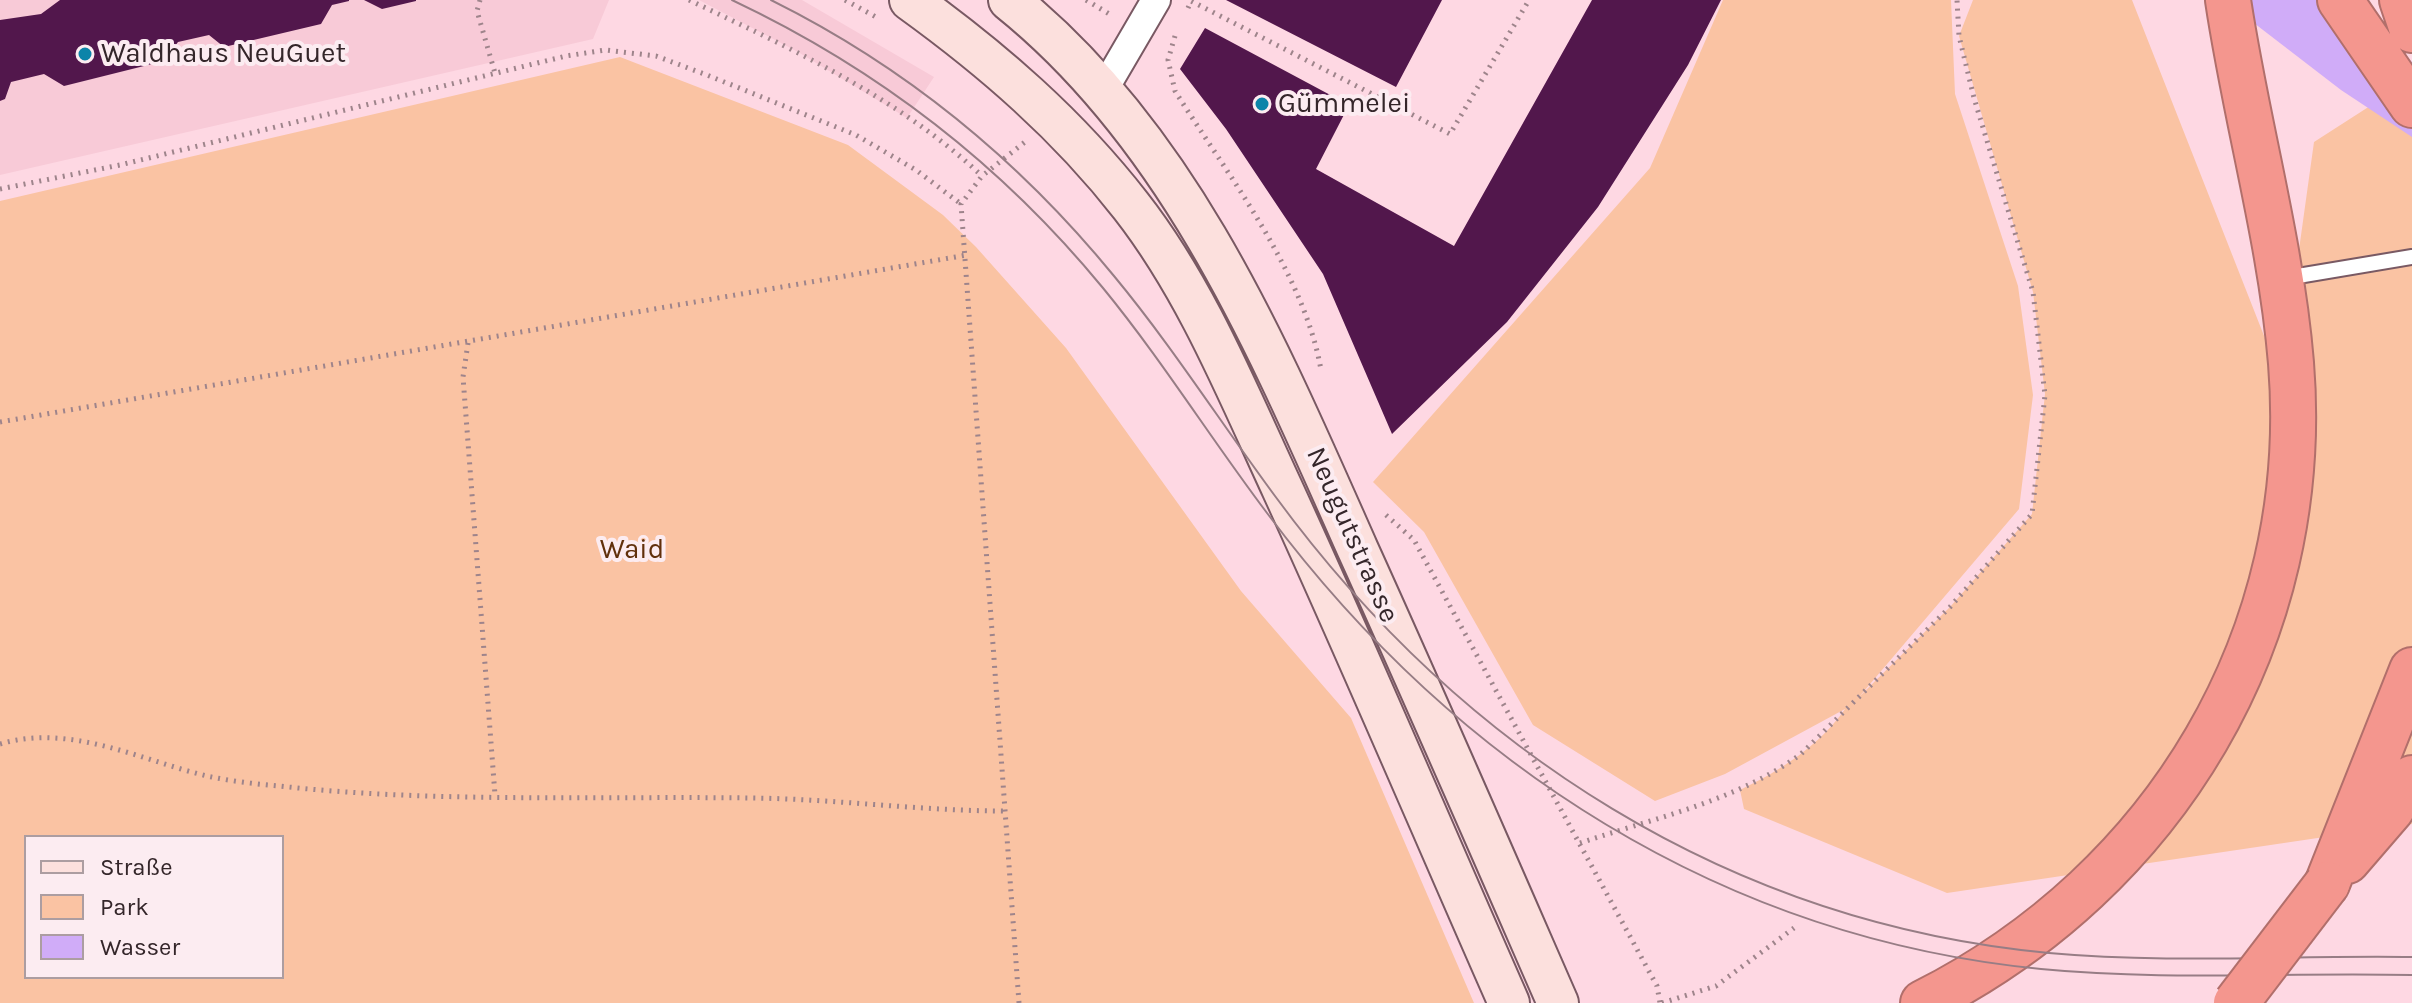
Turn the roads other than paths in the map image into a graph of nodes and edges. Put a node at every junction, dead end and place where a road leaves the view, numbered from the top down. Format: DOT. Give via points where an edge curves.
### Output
graph roads {
  1 [pos="910,0"];
  2 [pos="1009,0"];
  3 [pos="1156,0"];
  4 [pos="2340,0"];
  5 [pos="2402,0"];
  6 [pos="2228,10"];
  7 [pos="2412,30"];
  8 [pos="1104,89"];
  9 [pos="2412,105"];
  10 [pos="1062,127"];
  11 [pos="2412,257"];
  12 [pos="2280,279"];
  13 [pos="2412,670"];
  14 [pos="2412,778"];
  15 [pos="2327,884"];
  16 [pos="1509,1003"];
  17 [pos="1558,1003"];
  18 [pos="1923,1003"];
  19 [pos="2236,1003"];
  1 -- 10 [label="main road, Neugutstrasse" via="1006,73"];
  2 -- 8 [label="main road, Neugutstrasse"];
  3 -- 8 [label="street"];
  4 -- 9 [label="highway"];
  5 -- 7 [label="highway"];
  6 -- 12 [label="highway"];
  8 -- 10 [label="main road"];
  8 -- 17 [label="main road, Neugutstrasse" via="1205,236 1279,373"];
  10 -- 16 [label="main road, Neugutstrasse" via="1133,208 1194,307 1302,533"];
  11 -- 12 [label="lane"];
  12 -- 18 [label="highway" via="2293,410 2288,508 2267,601 2233,690 2186,774 2117,861 2002,957"];
  13 -- 15 [label="highway"];
  14 -- 15 [label="highway"];
  15 -- 19 [label="highway, bridge"];
}
